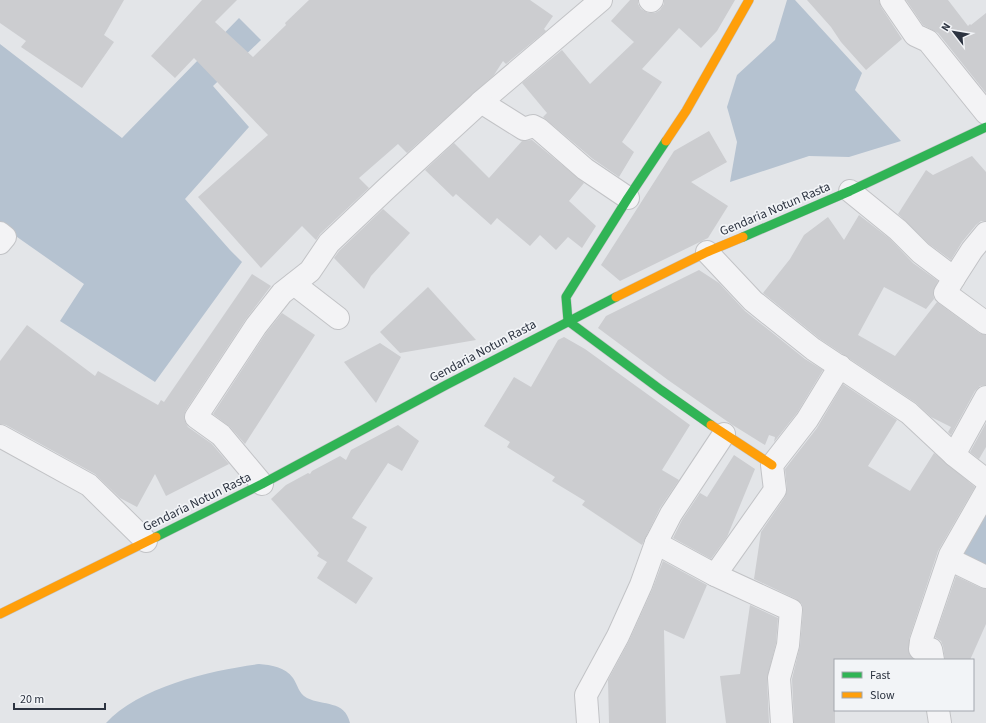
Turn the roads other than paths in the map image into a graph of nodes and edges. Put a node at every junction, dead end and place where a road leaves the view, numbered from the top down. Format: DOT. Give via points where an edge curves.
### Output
graph roads {
  1 [pos="601,0"];
  2 [pos="749,0"];
  3 [pos="891,0"];
  4 [pos="481,102"];
  5 [pos="986,113"];
  6 [pos="986,127"];
  7 [pos="850,191"];
  8 [pos="628,198"];
  9 [pos="0,233"];
  10 [pos="986,233"];
  11 [pos="0,243"];
  12 [pos="707,252"];
  13 [pos="954,278"];
  14 [pos="294,284"];
  15 [pos="338,318"];
  16 [pos="568,321"];
  17 [pos="986,324"];
  18 [pos="840,366"];
  19 [pos="986,397"];
  20 [pos="724,434"];
  21 [pos="0,436"];
  22 [pos="954,455"];
  23 [pos="772,465"];
  24 [pos="986,480"];
  25 [pos="262,484"];
  26 [pos="986,492"];
  27 [pos="146,542"];
  28 [pos="656,543"];
  29 [pos="949,559"];
  30 [pos="715,575"];
  31 [pos="986,577"];
  32 [pos="0,614"];
  33 [pos="933,659"];
  34 [pos="938,711"];
  35 [pos="588,723"];
  36 [pos="782,723"];
  37 [pos="940,723"];
  1 -- 4 [label="street"];
  2 -- 8 [label="main road" via="686,111"];
  3 -- 5 [label="street" via="915,35 928,41"];
  4 -- 8 [label="street" via="524,128 540,128 585,169"];
  4 -- 14 [label="street" via="329,243 310,271"];
  6 -- 7 [label="main road, Gendaria Notun Rasta"];
  7 -- 12 [label="main road, Gendaria Notun Rasta"];
  7 -- 13 [label="street"];
  8 -- 16 [label="main road" via="566,297"];
  9 -- 11 [label="street" via="6,237"];
  10 -- 13 [label="street"];
  12 -- 16 [label="main road, Gendaria Notun Rasta"];
  12 -- 18 [label="street" via="753,301 813,349"];
  13 -- 17 [label="street" via="945,293"];
  14 -- 15 [label="street"];
  14 -- 25 [label="street" via="282,293 256,326 196,416 221,435"];
  16 -- 20 [label="main road"];
  16 -- 25 [label="main road, Gendaria Notun Rasta"];
  18 -- 22 [label="street" via="909,413"];
  18 -- 23 [label="street" via="807,420"];
  19 -- 22 [label="street"];
  20 -- 23 [label="main road"];
  20 -- 28 [label="street" via="671,514"];
  21 -- 27 [label="street" via="89,485"];
  22 -- 24 [label="street"];
  23 -- 30 [label="street" via="775,490"];
  25 -- 27 [label="main road, Gendaria Notun Rasta"];
  26 -- 29 [label="street"];
  27 -- 32 [label="main road, Gendaria Notun Rasta"];
  28 -- 30 [label="street"];
  28 -- 35 [label="street" via="641,585 618,636 586,695"];
  29 -- 31 [label="street"];
  29 -- 33 [label="street" via="920,649 931,649"];
  30 -- 36 [label="street" via="791,610 788,645 779,678"];
  34 -- 37 [label="street"];
}
